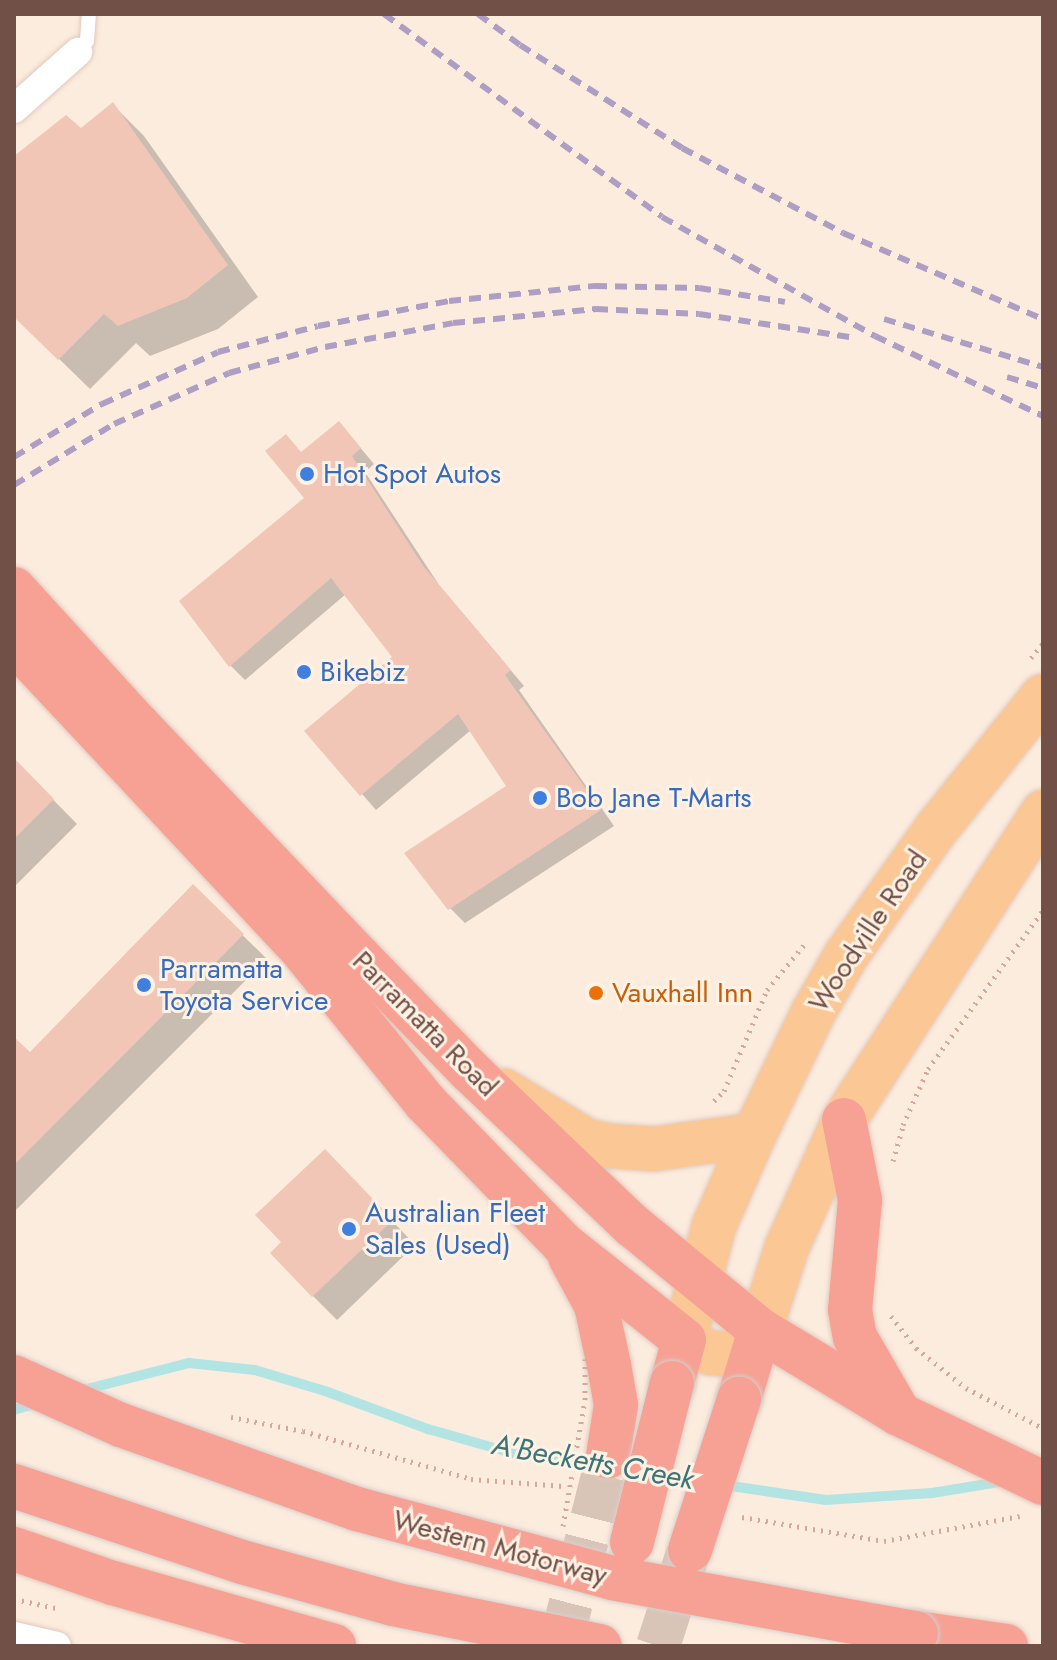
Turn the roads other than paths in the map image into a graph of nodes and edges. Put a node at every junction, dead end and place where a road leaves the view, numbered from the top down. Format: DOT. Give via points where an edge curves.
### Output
graph roads {
  1 [pos="89,14"];
  2 [pos="78,52"];
  3 [pos="14,109"];
  4 [pos="14,589"];
  5 [pos="14,642"];
  6 [pos="1043,696"];
  7 [pos="1043,743"];
  8 [pos="1043,812"];
  9 [pos="937,828"];
  10 [pos="470,1071"];
  11 [pos="844,1120"];
  12 [pos="754,1135"];
  13 [pos="563,1244"];
  14 [pos="699,1280"];
  15 [pos="758,1339"];
  16 [pos="684,1340"];
  17 [pos="14,1377"];
  18 [pos="899,1414"];
  19 [pos="608,1456"];
  20 [pos="14,1486"];
  21 [pos="1038,1498"];
  22 [pos="632,1542"];
  23 [pos="14,1549"];
  24 [pos="690,1550"];
  25 [pos="14,1636"];
  26 [pos="57,1646"];
  27 [pos="334,1646"];
  28 [pos="600,1646"];
  29 [pos="1006,1646"];
  1 -- 2 [label="lane" via="87,41"];
  2 -- 3 [label="street"];
  4 -- 10 [label="highway, Parramatta Road"];
  5 -- 13 [label="highway, Parramatta Road" via="298,945 426,1103"];
  6 -- 9 [label="main road, Woodville Road"];
  7 -- 9 [label="main road"];
  8 -- 11 [label="main road"];
  9 -- 12 [label="main road, Woodville Road" via="834,977"];
  10 -- 12 [label="main road" via="587,1141 654,1149"];
  10 -- 14 [label="highway, Parramatta Road" via="633,1226"];
  11 -- 15 [label="main road" via="787,1247"];
  11 -- 18 [label="highway" via="860,1200 850,1310 855,1337"];
  12 -- 14 [label="main road, Woodville Road" via="714,1226"];
  13 -- 16 [label="highway, Parramatta Road"];
  13 -- 19 [label="highway" via="596,1305 597,1362 616,1405"];
  14 -- 15 [label="highway, Parramatta Road"];
  14 -- 16 [label="main road, Woodville Road"];
  15 -- 16 [label="main road, Parramatta Road" via="735,1355 711,1353"];
  15 -- 18 [label="highway"];
  15 -- 24 [label="highway, bridge"];
  16 -- 22 [label="highway, bridge"];
  17 -- 29 [label="highway, Western Motorway, bridge" via="136,1431 357,1509 612,1578"];
  18 -- 21 [label="highway"];
  20 -- 28 [label="highway, bridge" via="242,1562 393,1604"];
  23 -- 27 [label="highway"];
  25 -- 26 [label="street"];
}
